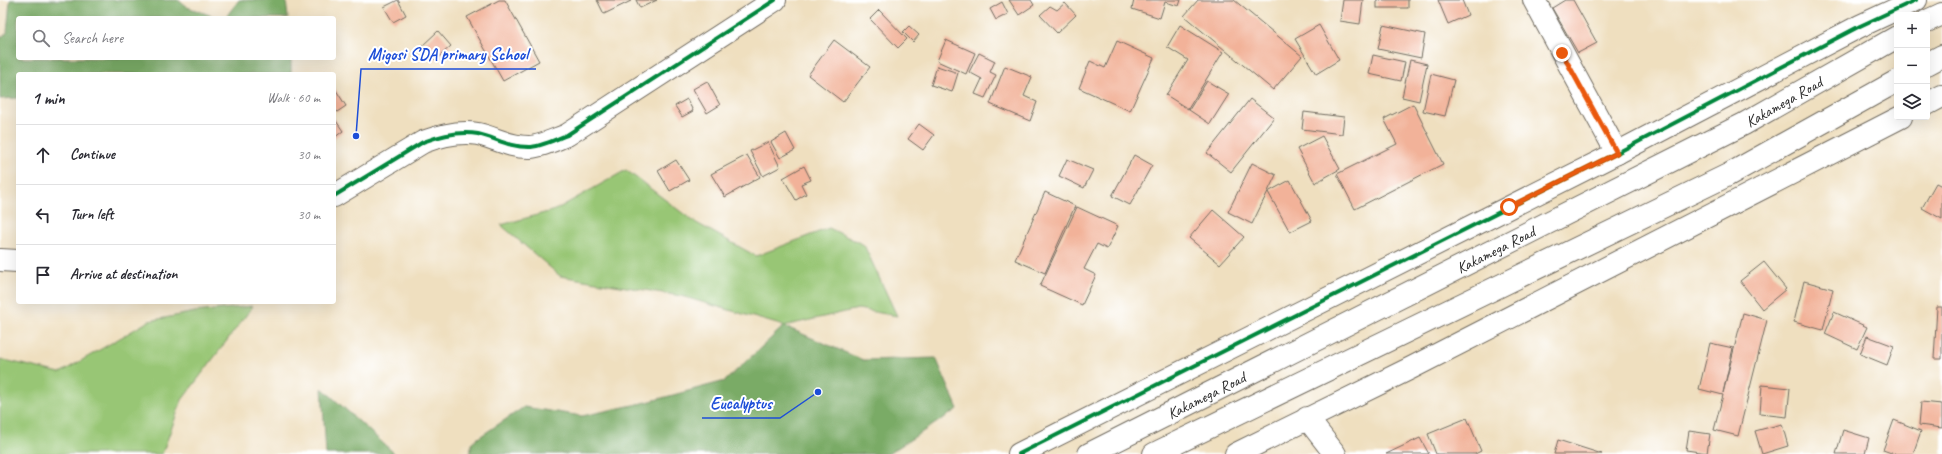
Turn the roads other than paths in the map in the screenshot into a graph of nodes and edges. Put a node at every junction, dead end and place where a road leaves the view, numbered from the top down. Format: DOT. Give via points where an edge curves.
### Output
graph roads {
  1 [pos="775,0"];
  2 [pos="1534,0"];
  3 [pos="1916,0"];
  4 [pos="1942,14"];
  5 [pos="1930,20"];
  6 [pos="1894,39"];
  7 [pos="1942,56"];
  8 [pos="1930,62"];
  9 [pos="1894,83"];
  10 [pos="1942,96"];
  11 [pos="1930,102"];
  12 [pos="1895,120"];
  13 [pos="1617,153"];
  14 [pos="336,195"];
  15 [pos="0,260"];
  16 [pos="16,261"];
  17 [pos="1307,418"];
  18 [pos="1019,454"];
  19 [pos="1088,454"];
  20 [pos="1154,454"];
  21 [pos="1236,454"];
  22 [pos="1335,454"];
  1 -- 14 [label="main road" via="567,135 530,147 506,145 478,134 435,137"];
  2 -- 13 [label="main road"];
  3 -- 13 [label="main road" via="1860,26"];
  4 -- 5 [label="main road"];
  6 -- 19 [label="main road, Kakamega Road" via="1744,124"];
  7 -- 8 [label="main road"];
  9 -- 20 [label="main road, Kakamega Road" via="1728,175"];
  10 -- 11 [label="main road"];
  12 -- 17 [label="main road" via="1411,368"];
  13 -- 18 [label="main road"];
  15 -- 16 [label="main road"];
  17 -- 21 [label="main road"];
  17 -- 22 [label="main road"];
}
